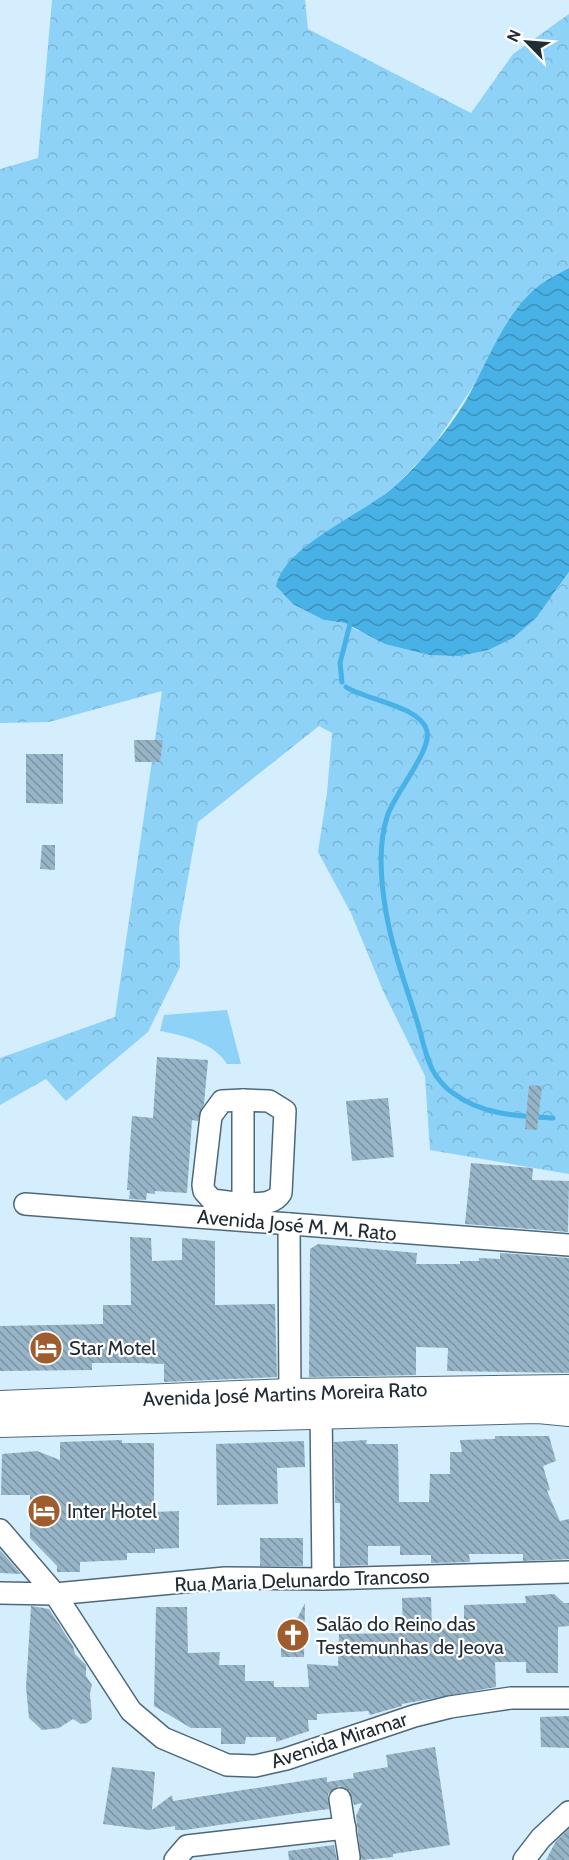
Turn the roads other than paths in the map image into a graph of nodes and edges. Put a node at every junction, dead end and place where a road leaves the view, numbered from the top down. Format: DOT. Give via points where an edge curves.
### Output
graph roads {
  1 [pos="243,1100"];
  2 [pos="25,1204"];
  3 [pos="243,1212"];
  4 [pos="289,1224"];
  5 [pos="569,1245"];
  6 [pos="569,1388"];
  7 [pos="289,1392"];
  8 [pos="347,1393"];
  9 [pos="0,1404"];
  10 [pos="569,1413"];
  11 [pos="321,1416"];
  12 [pos="266,1417"];
  13 [pos="0,1424"];
  14 [pos="0,1530"];
  15 [pos="569,1572"];
  16 [pos="323,1579"];
  17 [pos="0,1593"];
  18 [pos="56,1594"];
  19 [pos="569,1698"];
  20 [pos="340,1799"];
  21 [pos="569,1812"];
  22 [pos="345,1828"];
  23 [pos="349,1857"];
  24 [pos="175,1860"];
  25 [pos="524,1860"];
  1 -- 3 [label="street"];
  1 -- 3 [label="street" via="222,1101 211,1116 203,1185 212,1200"];
  1 -- 3 [label="street" via="269,1101 285,1111 281,1193 277,1200"];
  2 -- 3 [label="street, Avenida José M. M. Rato"];
  3 -- 4 [label="street, Avenida José M. M. Rato"];
  4 -- 5 [label="street, Avenida José M. M. Rato"];
  4 -- 7 [label="street"];
  6 -- 8 [label="street, Avenida José Martins Moreira Rato"];
  7 -- 8 [label="street, Avenida José Martins Moreira Rato"];
  7 -- 9 [label="street, Avenida José Martins Moreira Rato"];
  7 -- 12 [label="street" via="290,1402"];
  8 -- 11 [label="street" via="328,1400 321,1407"];
  10 -- 11 [label="street, Avenida José Martins Moreira Rato" via="538,1410"];
  11 -- 12 [label="street, Avenida José Martins Moreira Rato"];
  11 -- 16 [label="street"];
  12 -- 13 [label="street, Avenida José Martins Moreira Rato"];
  14 -- 18 [label="street, Avenida Miramar"];
  15 -- 16 [label="street, Rua Maria Delunardo Trancoso"];
  16 -- 18 [label="street, Rua Maria Delunardo Trancoso" via="225,1578"];
  17 -- 18 [label="street, Rua Maria Delunardo Trancoso"];
  18 -- 19 [label="street, Avenida Miramar" via="131,1711 163,1738 227,1766 255,1766 286,1759 450,1707 512,1698"];
  20 -- 22 [label="street"];
  21 -- 25 [label="street" via="540,1838"];
  22 -- 23 [label="street"];
  22 -- 24 [label="street" via="187,1846"];
}
